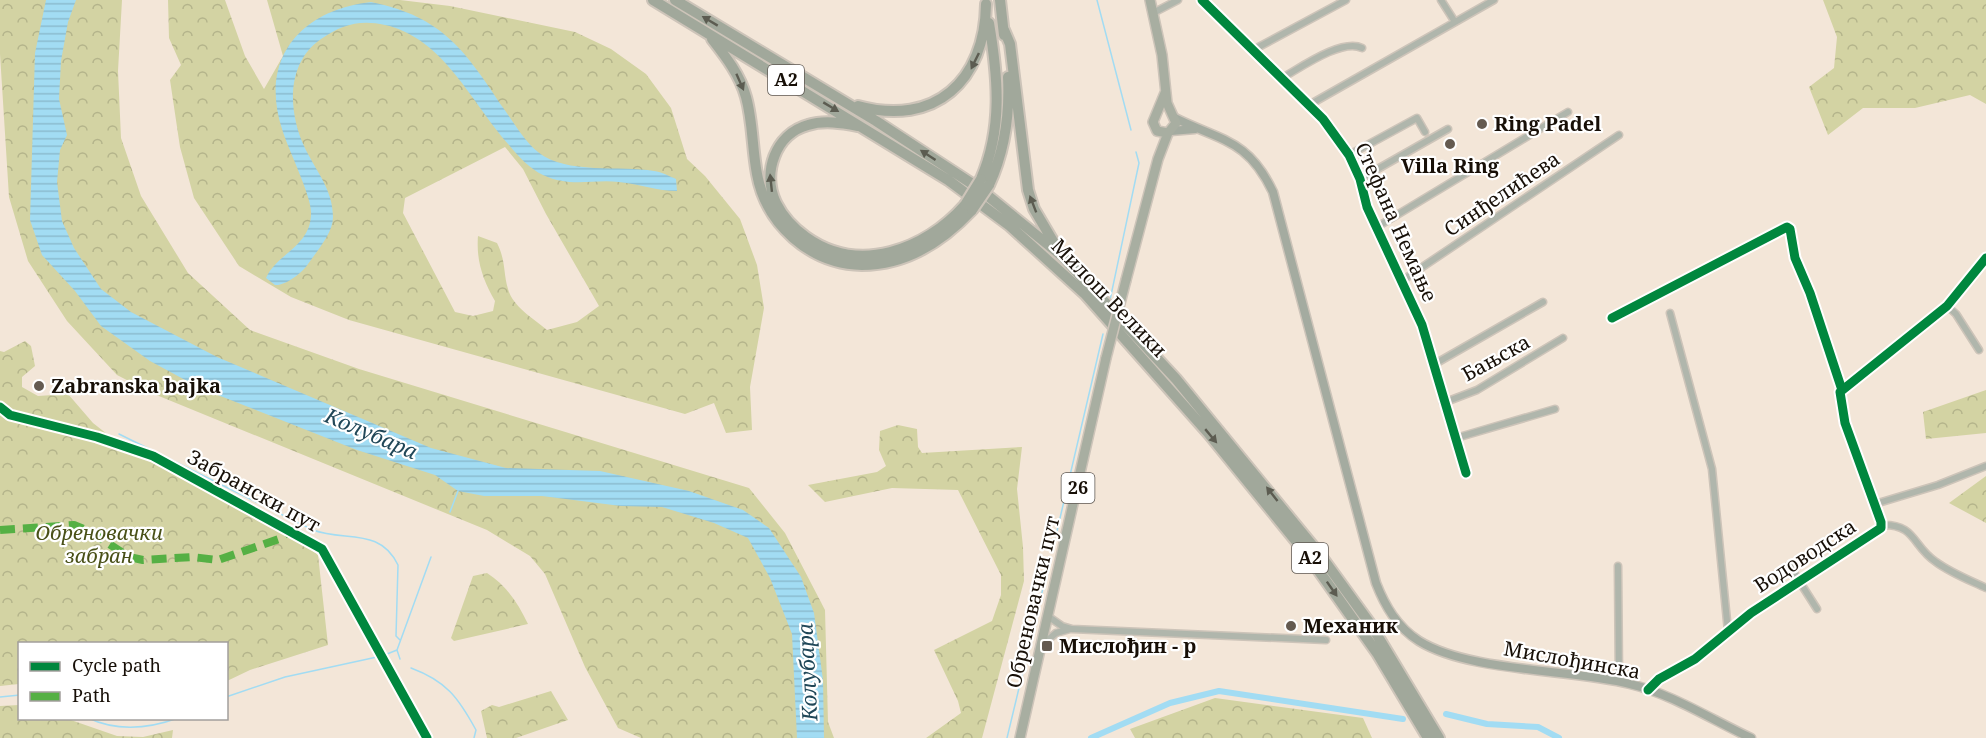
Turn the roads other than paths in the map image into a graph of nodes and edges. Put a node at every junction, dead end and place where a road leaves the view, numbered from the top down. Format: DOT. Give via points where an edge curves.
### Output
graph roads {
  1 [pos="653,0"];
  2 [pos="675,0"];
  3 [pos="1000,0"];
  4 [pos="1150,0"];
  5 [pos="1178,0"];
  6 [pos="1202,0"];
  7 [pos="1346,0"];
  8 [pos="1441,0"];
  9 [pos="1494,0"];
  10 [pos="986,2"];
  11 [pos="1153,13"];
  12 [pos="1455,22"];
  13 [pos="1004,30"];
  14 [pos="708,34"];
  15 [pos="1362,48"];
  16 [pos="1253,50"];
  17 [pos="1282,78"];
  18 [pos="1165,93"];
  19 [pos="846,103"];
  20 [pos="1309,105"];
  21 [pos="1568,112"];
  22 [pos="1157,113"];
  23 [pos="1173,115"];
  24 [pos="864,127"];
  25 [pos="1204,129"];
  26 [pos="1448,129"];
  27 [pos="1157,131"];
  28 [pos="1170,132"];
  29 [pos="1425,132"];
  30 [pos="1619,135"];
  31 [pos="1349,154"];
  32 [pos="1158,159"];
  33 [pos="1360,179"];
  34 [pos="985,182"];
  35 [pos="968,207"];
  36 [pos="1377,227"];
  37 [pos="1062,256"];
  38 [pos="1986,258"];
  39 [pos="1402,279"];
  40 [pos="1544,302"];
  41 [pos="1947,306"];
  42 [pos="1670,313"];
  43 [pos="1612,318"];
  44 [pos="1563,338"];
  45 [pos="1979,350"];
  46 [pos="1433,365"];
  47 [pos="1842,390"];
  48 [pos="1443,403"];
  49 [pos="0,407"];
  50 [pos="1555,409"];
  51 [pos="1456,438"];
  52 [pos="1986,466"];
  53 [pos="1466,472"];
  54 [pos="1875,504"];
  55 [pos="1882,525"];
  56 [pos="1789,565"];
  57 [pos="1618,566"];
  58 [pos="1799,582"];
  59 [pos="1986,588"];
  60 [pos="1817,609"];
  61 [pos="1049,617"];
  62 [pos="1072,629"];
  63 [pos="1728,631"];
  64 [pos="1326,640"];
  65 [pos="1042,644"];
  66 [pos="1619,682"];
  67 [pos="1648,690"];
  68 [pos="427,738"];
  69 [pos="1020,738"];
  70 [pos="1428,738"];
  71 [pos="1439,738"];
  72 [pos="1751,738"];
  1 -- 14 [label="highway, Милош Велики / A2"];
  19 -- 2 [label="highway, Милош Велики / A2, one-way"];
  3 -- 13 [label="highway"];
  4 -- 11 [label="main road, 26"];
  5 -- 11 [label="street"];
  6 -- 16 [label="street, Стефана Немање"];
  7 -- 16 [label="street"];
  8 -- 12 [label="street"];
  9 -- 12 [label="street"];
  10 -- 19 [label="highway, one-way" via="979,56 967,76 944,98 897,112"];
  10 -- 34 [label="highway" via="998,113"];
  11 -- 18 [label="main road, 26"];
  12 -- 20 [label="street"];
  13 -- 34 [label="highway" via="1007,130 1001,157"];
  37 -- 13 [label="highway, one-way" via="1038,216 1028,190 1010,44"];
  14 -- 24 [label="highway, Милош Велики / A2, one-way"];
  14 -- 35 [label="highway, one-way" via="743,87 757,175 766,204 789,234 808,249 832,260 855,264 893,261 938,240"];
  15 -- 17 [label="street" via="1338,48"];
  16 -- 17 [label="street, Стефана Немање"];
  17 -- 20 [label="street, Стефана Немање"];
  18 -- 22 [label="main road, 26"];
  18 -- 23 [label="main road, 26"];
  37 -- 19 [label="highway, Милош Велики / A2, one-way" via="977,187"];
  20 -- 31 [label="street, Стефана Немање"];
  21 -- 36 [label="street"];
  22 -- 23 [label="main road" via="1164,110"];
  22 -- 27 [label="main road, 26" via="1153,122"];
  23 -- 25 [label="main road, Мислођинска"];
  23 -- 28 [label="main road, 26"];
  35 -- 24 [label="highway, one-way" via="932,234 885,254 840,253 814,243 783,214 772,192 770,169 779,146 808,124 831,122"];
  24 -- 70 [label="highway, Милош Велики / A2, one-way" via="974,198 1085,294 1209,434 1309,557 1377,653"];
  25 -- 28 [label="main road"];
  25 -- 66 [label="main road, Мислођинска" via="1246,153 1273,192 1366,549 1385,605 1419,641 1449,654"];
  26 -- 33 [label="street"];
  27 -- 28 [label="main road"];
  27 -- 32 [label="main road, Обреновачки пут / 26"];
  28 -- 32 [label="main road, Обреновачки пут / 26"];
  29 -- 31 [label="street" via="1417,118"];
  30 -- 39 [label="street, Синђелићева"];
  31 -- 33 [label="street, Стефана Немање"];
  32 -- 61 [label="main road, Обреновачки пут / 26, bridge" via="1106,358"];
  33 -- 36 [label="street, Стефана Немање" via="1366,207"];
  34 -- 35 [label="highway, bridge"];
  36 -- 39 [label="street, Стефана Немање"];
  71 -- 37 [label="highway, Милош Велики / A2, one-way" via="1371,626 1252,468 1158,358"];
  38 -- 41 [label="street"];
  39 -- 46 [label="street, Стефана Немање" via="1422,325"];
  40 -- 46 [label="street"];
  41 -- 45 [label="street"];
  41 -- 47 [label="street"];
  42 -- 63 [label="street" via="1712,470"];
  43 -- 47 [label="street, Водоводска" via="1786,227 1790,229 1795,258"];
  44 -- 48 [label="street, Бањска" via="1477,390"];
  46 -- 48 [label="street, Стефана Немање"];
  47 -- 54 [label="street, Водоводска" via="1845,423"];
  48 -- 51 [label="street, Стефана Немање"];
  49 -- 68 [label="street, Забрански пут" via="21,418 153,456 322,549"];
  50 -- 51 [label="street"];
  51 -- 53 [label="street, Стефана Немање"];
  52 -- 54 [label="street"];
  54 -- 55 [label="street, Водоводска"];
  55 -- 58 [label="street, Водоводска"];
  55 -- 59 [label="street" via="1906,529 1937,563"];
  56 -- 58 [label="street"];
  57 -- 66 [label="street"];
  58 -- 60 [label="street"];
  58 -- 63 [label="street, Водоводска"];
  61 -- 62 [label="street"];
  61 -- 65 [label="main road, Обреновачки пут / 26"];
  62 -- 64 [label="street"];
  62 -- 65 [label="street" via="1056,633"];
  63 -- 67 [label="street, Водоводска"];
  65 -- 69 [label="main road, Обреновачки пут / 26"];
  66 -- 67 [label="main road, Мислођинска"];
  67 -- 72 [label="main road, Мислођинска"];
}
